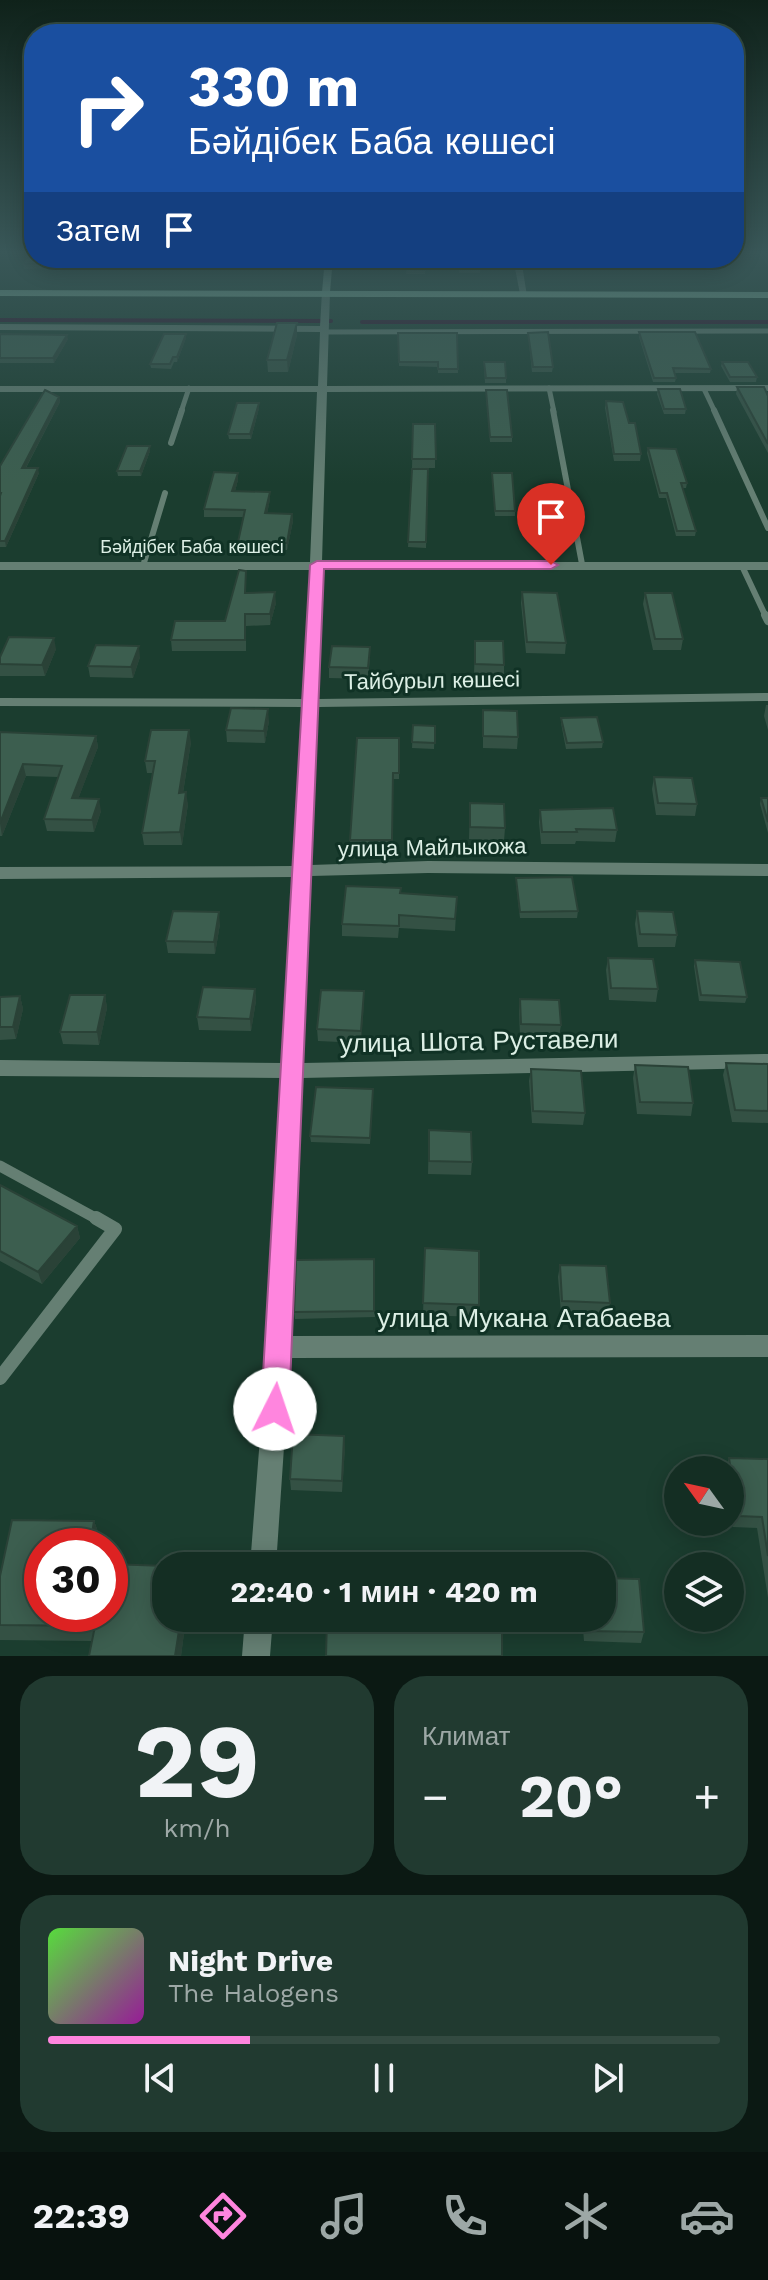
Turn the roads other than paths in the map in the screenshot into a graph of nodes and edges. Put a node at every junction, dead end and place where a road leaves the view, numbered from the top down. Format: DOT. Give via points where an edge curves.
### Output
graph roads {
  1 [pos="323,329"];
  2 [pos="659,329"];
  3 [pos="768,331"];
  4 [pos="325,387"];
  5 [pos="189,388"];
  6 [pos="549,388"];
  7 [pos="768,388"];
  8 [pos="0,389"];
  9 [pos="704,389"];
  10 [pos="171,443"];
  11 [pos="165,493"];
  12 [pos="768,528"];
  13 [pos="582,564"];
  14 [pos="317,565"];
  15 [pos="0,566"];
  16 [pos="143,566"];
  17 [pos="742,566"];
  18 [pos="768,566"];
  19 [pos="768,621"];
  20 [pos="768,697"];
  21 [pos="0,702"];
  22 [pos="311,703"];
  23 [pos="768,870"];
  24 [pos="303,871"];
  25 [pos="0,873"];
  26 [pos="768,1061"];
  27 [pos="0,1068"];
  28 [pos="293,1071"];
  29 [pos="0,1166"];
  30 [pos="768,1346"];
  31 [pos="279,1347"];
  32 [pos="0,1378"];
  33 [pos="264,1552"];
  34 [pos="258,1632"];
  35 [pos="256,1656"];
  1 -- 4 [label="street"];
  2 -- 3 [label="lane"];
  4 -- 5 [label="street"];
  4 -- 6 [label="street"];
  4 -- 14 [label="street"];
  5 -- 8 [label="street"];
  5 -- 10 [label="lane"];
  6 -- 9 [label="street"];
  6 -- 13 [label="lane"];
  7 -- 9 [label="street"];
  9 -- 12 [label="lane"];
  11 -- 16 [label="lane"];
  13 -- 14 [label="street, Бәйдібек Баба көшесі"];
  13 -- 17 [label="street, Бәйдібек Баба көшесі"];
  14 -- 16 [label="street, Бәйдібек Баба көшесі"];
  14 -- 22 [label="street"];
  15 -- 16 [label="street, Бәйдібек Баба көшесі"];
  17 -- 18 [label="street, Бәйдібек Баба көшесі"];
  17 -- 19 [label="lane"];
  20 -- 22 [label="street, Тайбурыл көшесі"];
  21 -- 22 [label="street, Тайбурыл көшесі"];
  22 -- 24 [label="street"];
  23 -- 24 [label="street, улица Майлыкожа"];
  24 -- 25 [label="street, улица Майлыкожа"];
  24 -- 28 [label="street"];
  26 -- 28 [label="street, улица Шота Руставели"];
  27 -- 28 [label="street, улица Шота Руставели"];
  28 -- 31 [label="street"];
  29 -- 32 [label="lane" via="115,1229"];
  30 -- 31 [label="street, улица Мукана Атабаева"];
  31 -- 33 [label="street"];
  34 -- 35 [label="street"];
}
